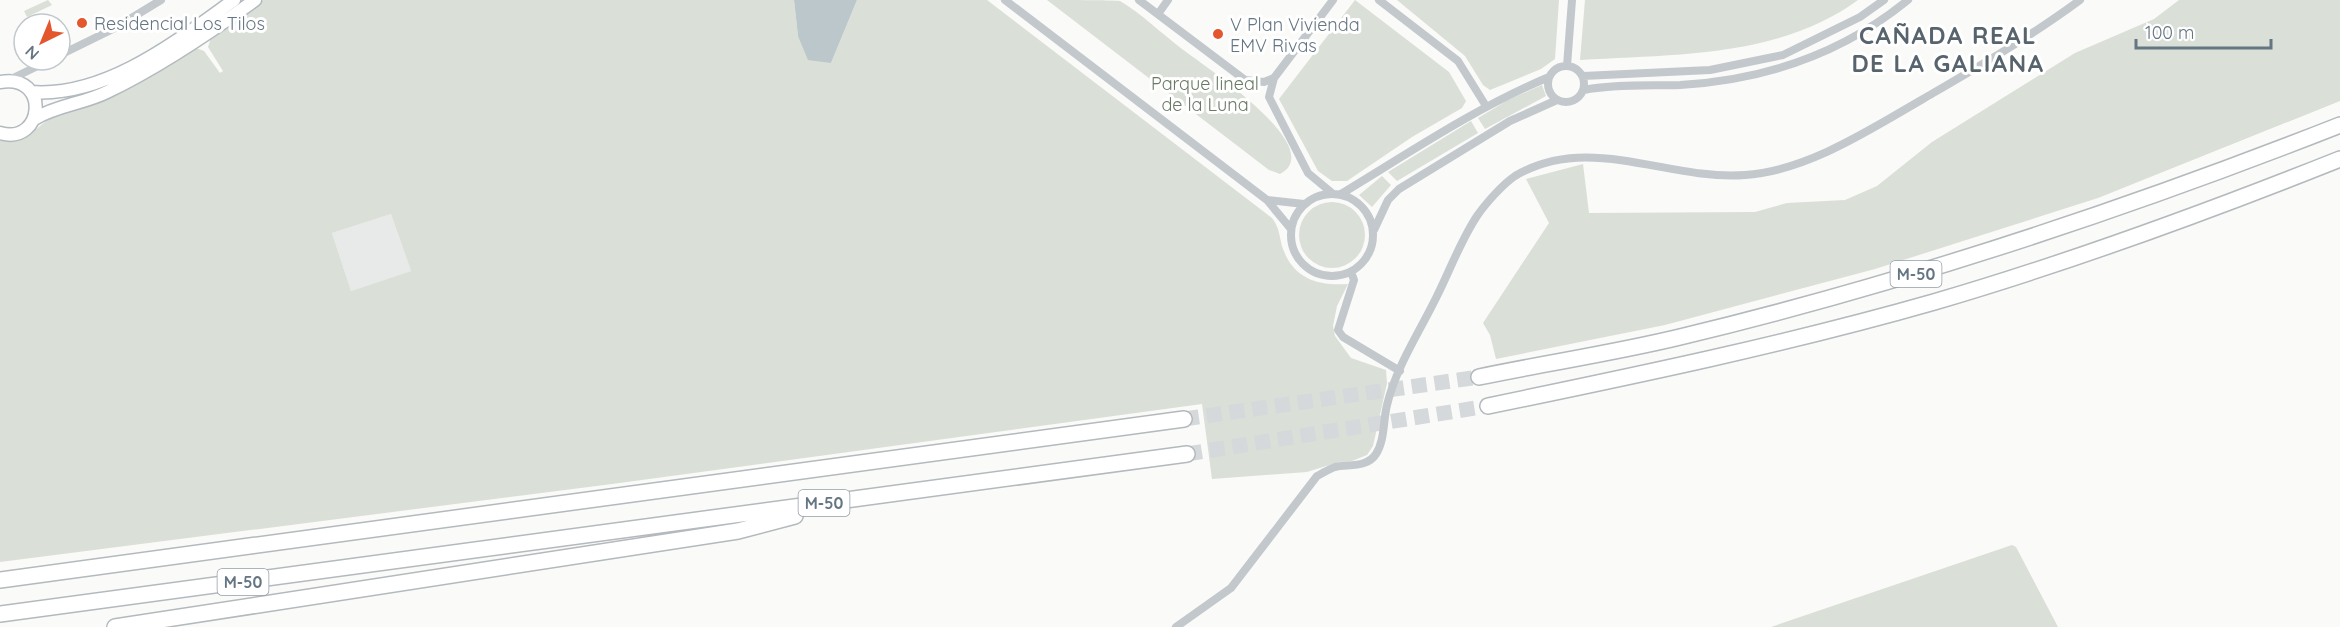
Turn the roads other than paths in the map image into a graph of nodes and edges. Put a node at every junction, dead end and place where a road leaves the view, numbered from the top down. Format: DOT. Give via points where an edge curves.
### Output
graph roads {
  1 [pos="161,0"];
  2 [pos="234,0"];
  3 [pos="255,0"];
  4 [pos="1005,0"];
  5 [pos="1139,0"];
  6 [pos="1168,0"];
  7 [pos="1333,0"];
  8 [pos="1379,0"];
  9 [pos="1572,0"];
  10 [pos="1884,0"];
  11 [pos="1908,0"];
  12 [pos="2080,0"];
  13 [pos="1158,14"];
  14 [pos="72,49"];
  15 [pos="1567,66"];
  16 [pos="24,72"];
  17 [pos="1583,76"];
  18 [pos="1549,77"];
  19 [pos="1274,78"];
  20 [pos="5,81"];
  21 [pos="1584,90"];
  22 [pos="31,92"];
  23 [pos="1557,100"];
  24 [pos="1486,106"];
  25 [pos="34,119"];
  26 [pos="2340,126"];
  27 [pos="0,133"];
  28 [pos="2340,159"];
  29 [pos="1336,194"];
  30 [pos="1267,200"];
  31 [pos="1304,204"];
  32 [pos="1291,229"];
  33 [pos="1374,230"];
  34 [pos="1351,272"];
  35 [pos="1400,371"];
  36 [pos="1479,376"];
  37 [pos="1488,406"];
  38 [pos="1184,419"];
  39 [pos="1187,454"];
  40 [pos="863,497"];
  41 [pos="0,580"];
  42 [pos="0,614"];
  43 [pos="115,627"];
  44 [pos="1176,627"];
  1 -- 14 [label="street"];
  2 -- 22 [label="street" via="163,48 100,82 58,92"];
  3 -- 25 [label="street" via="131,80"];
  4 -- 30 [label="street"];
  5 -- 13 [label="street"];
  6 -- 13 [label="street"];
  7 -- 19 [label="street"];
  8 -- 24 [label="street" via="1458,61"];
  9 -- 15 [label="street"];
  10 -- 17 [label="street" via="1860,17 1783,55 1710,70"];
  11 -- 21 [label="street" via="1830,51 1786,68 1711,82"];
  12 -- 35 [label="street" via="1958,79 1836,150 1769,171 1746,176 1695,175 1601,156 1560,159 1531,168 1513,178 1478,215"];
  13 -- 19 [label="street" via="1245,80 1264,82"];
  15 -- 17 [label="street"];
  15 -- 18 [label="street" via="1556,69"];
  16 -- 20 [label="street"];
  17 -- 21 [label="street"];
  18 -- 23 [label="street" via="1549,92"];
  18 -- 24 [label="street"];
  19 -- 29 [label="street" via="1271,103 1308,173"];
  20 -- 22 [label="street" via="25,86"];
  21 -- 23 [label="street" via="1572,102"];
  22 -- 25 [label="street" via="36,105"];
  23 -- 33 [label="street" via="1510,121 1399,189 1388,200"];
  24 -- 29 [label="street"];
  25 -- 27 [label="street" via="18,134"];
  26 -- 36 [label="highway, M-50" via="2065,227 1926,271 1678,338"];
  28 -- 37 [label="highway, M-50" via="2073,258 1934,302 1684,366"];
  29 -- 31 [label="street" via="1313,198"];
  29 -- 33 [label="street" via="1363,207"];
  30 -- 31 [label="street"];
  30 -- 32 [label="street"];
  31 -- 32 [label="street"];
  32 -- 34 [label="street" via="1295,253 1307,268 1333,276"];
  33 -- 34 [label="street" via="1369,254"];
  34 -- 35 [label="street" via="1354,280 1338,330 1343,337"];
  35 -- 44 [label="street" via="1386,405 1376,455 1364,464 1334,467 1317,476 1231,588"];
  38 -- 41 [label="highway, M-50"];
  39 -- 40 [label="highway, M-50"];
  40 -- 42 [label="highway, M-50"];
  40 -- 43 [label="highway" via="738,531"];
}
